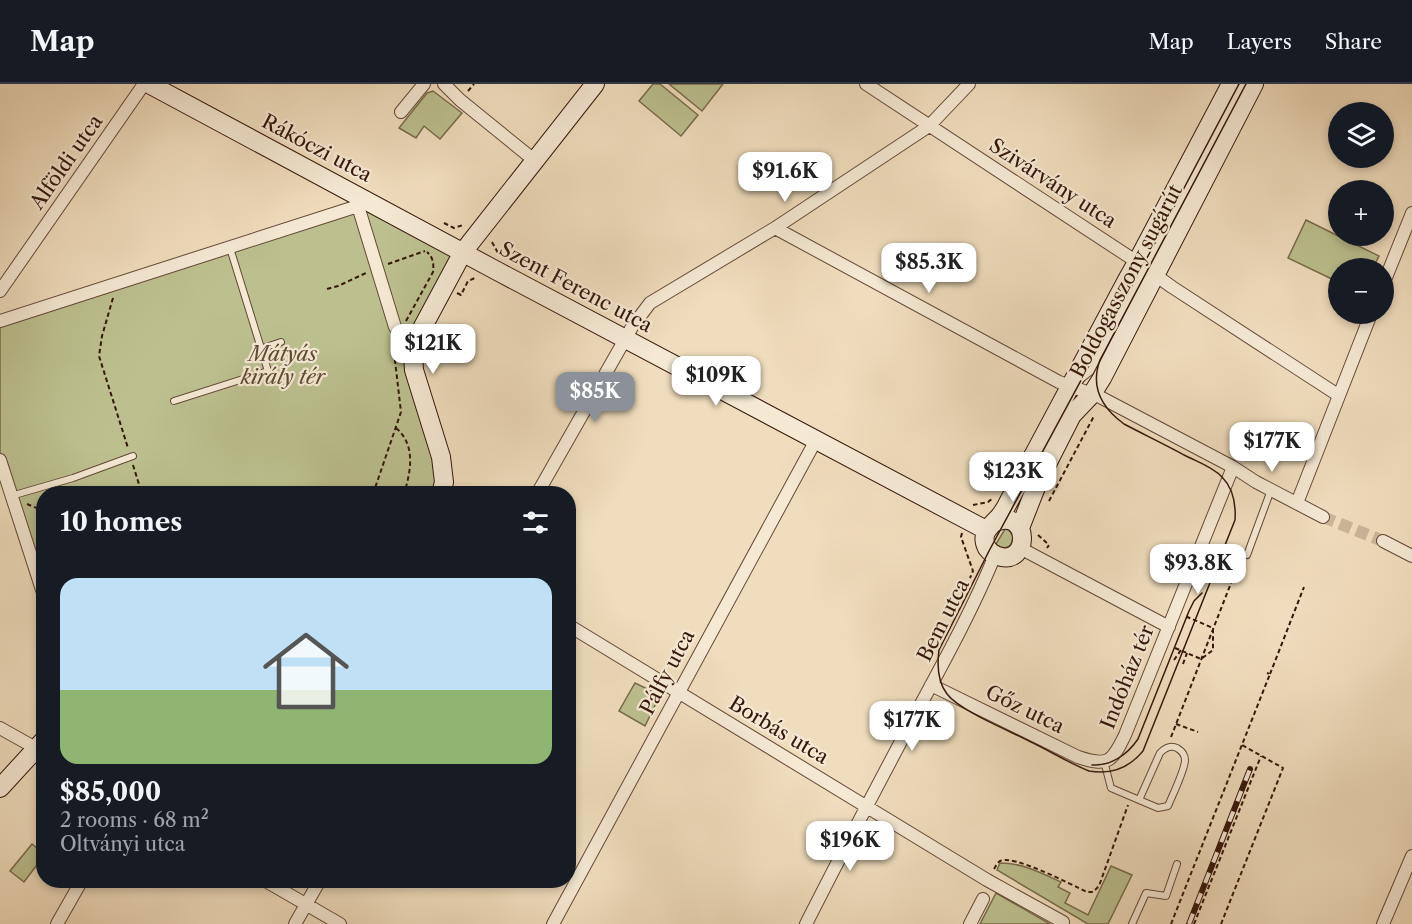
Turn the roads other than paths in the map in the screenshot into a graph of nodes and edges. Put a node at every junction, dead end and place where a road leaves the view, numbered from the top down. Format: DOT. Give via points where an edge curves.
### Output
graph roads {
  1 [pos="144,84"];
  2 [pos="149,84"];
  3 [pos="424,84"];
  4 [pos="444,84"];
  5 [pos="595,84"];
  6 [pos="866,84"];
  7 [pos="969,84"];
  8 [pos="1231,84"];
  9 [pos="1242,84"];
  10 [pos="1254,84"];
  11 [pos="401,112"];
  12 [pos="929,126"];
  13 [pos="534,160"];
  14 [pos="360,202"];
  15 [pos="1412,213"];
  16 [pos="775,228"];
  17 [pos="230,248"];
  18 [pos="463,252"];
  19 [pos="1394,258"];
  20 [pos="1146,268"];
  21 [pos="0,291"];
  22 [pos="0,321"];
  23 [pos="1367,324"];
  24 [pos="395,327"];
  25 [pos="626,338"];
  26 [pos="281,342"];
  27 [pos="260,349"];
  28 [pos="1090,372"];
  29 [pos="1070,387"];
  30 [pos="1092,394"];
  31 [pos="1338,395"];
  32 [pos="174,401"];
  33 [pos="816,440"];
  34 [pos="132,456"];
  35 [pos="0,463"];
  36 [pos="1233,467"];
  37 [pos="45,486"];
  38 [pos="445,486"];
  39 [pos="542,486"];
  40 [pos="36,489"];
  41 [pos="1272,490"];
  42 [pos="11,496"];
  43 [pos="1297,503"];
  44 [pos="1323,517"];
  45 [pos="991,526"];
  46 [pos="1028,530"];
  47 [pos="1383,541"];
  48 [pos="1020,548"];
  49 [pos="995,555"];
  50 [pos="1247,555"];
  51 [pos="1412,556"];
  52 [pos="36,572"];
  53 [pos="1169,627"];
  54 [pos="576,630"];
  55 [pos="931,684"];
  56 [pos="679,692"];
  57 [pos="0,728"];
  58 [pos="36,745"];
  59 [pos="36,752"];
  60 [pos="1104,761"];
  61 [pos="0,788"];
  62 [pos="1139,800"];
  63 [pos="866,806"];
  64 [pos="1412,856"];
  65 [pos="1177,864"];
  66 [pos="576,882"];
  67 [pos="77,888"];
  68 [pos="277,888"];
  69 [pos="316,888"];
  70 [pos="573,888"];
  71 [pos="983,899"];
  72 [pos="306,905"];
  73 [pos="1065,923"];
  74 [pos="57,924"];
  75 [pos="295,924"];
  76 [pos="340,924"];
  77 [pos="553,924"];
  78 [pos="807,924"];
  79 [pos="970,924"];
  80 [pos="1132,924"];
  81 [pos="1383,924"];
  1 -- 21 [label="street, Alföldi utca"];
  2 -- 14 [label="street, Rákóczi utca"];
  3 -- 11 [label="street"];
  4 -- 13 [label="street"];
  5 -- 13 [label="street"];
  6 -- 12 [label="street, Szivárvány utca"];
  7 -- 12 [label="street"];
  8 -- 20 [label="street, Boldogasszony sugárút"];
  9 -- 20 [label="lane, Boldogasszony sugárút"];
  10 -- 20 [label="street, Boldogasszony sugárút"];
  12 -- 16 [label="street"];
  12 -- 20 [label="street, Szivárvány utca"];
  13 -- 18 [label="street"];
  14 -- 17 [label="street"];
  14 -- 18 [label="street, Rákóczi utca"];
  14 -- 24 [label="street"];
  15 -- 19 [label="street"];
  16 -- 25 [label="street" via="650,303"];
  16 -- 29 [label="street"];
  17 -- 22 [label="street"];
  17 -- 27 [label="lane"];
  18 -- 25 [label="street, Szent Ferenc utca"];
  18 -- 38 [label="street" via="419,334 413,355"];
  20 -- 28 [label="lane, Boldogasszony sugárút"];
  20 -- 29 [label="street, Boldogasszony sugárút" via="1126,280"];
  20 -- 30 [label="street, Boldogasszony sugárút"];
  20 -- 31 [label="street, Szivárvány utca"];
  23 -- 31 [label="street"];
  25 -- 33 [label="street, Szent Ferenc utca"];
  25 -- 39 [label="street"];
  26 -- 27 [label="lane"];
  27 -- 32 [label="lane" via="267,371"];
  28 -- 29 [label="lane"];
  28 -- 30 [label="lane"];
  29 -- 30 [label="street"];
  29 -- 45 [label="street, Boldogasszony sugárút" via="1002,514"];
  30 -- 36 [label="street"];
  30 -- 46 [label="street, Boldogasszony sugárút" via="1072,415 1038,482 1028,510"];
  31 -- 43 [label="street"];
  33 -- 45 [label="street, Szent Ferenc utca"];
  33 -- 56 [label="street, Pálfy utca"];
  34 -- 37 [label="lane"];
  35 -- 42 [label="street"];
  36 -- 41 [label="street"];
  36 -- 53 [label="street, Indóház tér"];
  40 -- 42 [label="lane"];
  41 -- 43 [label="street"];
  41 -- 50 [label="lane"];
  42 -- 52 [label="street"];
  43 -- 44 [label="street"];
  45 -- 46 [label="street" via="1002,519"];
  45 -- 49 [label="street" via="985,540"];
  46 -- 48 [label="street"];
  47 -- 51 [label="street"];
  48 -- 49 [label="street" via="1012,556"];
  48 -- 53 [label="street"];
  49 -- 55 [label="street, Bem utca"];
  53 -- 60 [label="street, Indóház tér" via="1120,746 1112,758"];
  54 -- 56 [label="street, Borbás utca"];
  55 -- 60 [label="street, Gőz utca" via="1078,757"];
  55 -- 63 [label="street, Bem utca"];
  56 -- 63 [label="street, Borbás utca"];
  56 -- 66 [label="street, Pálfy utca"];
  57 -- 58 [label="street"];
  59 -- 61 [label="street"];
  60 -- 62 [label="lane" via="1111,788"];
  62 -- 62 [label="lane" via="1158,808 1168,806 1185,763 1181,750 1163,749"];
  63 -- 73 [label="street, Borbás utca"];
  63 -- 78 [label="street, Bem utca"];
  64 -- 81 [label="street"];
  65 -- 80 [label="lane" via="1166,897 1146,893"];
  67 -- 74 [label="street"];
  68 -- 72 [label="street"];
  69 -- 72 [label="street"];
  70 -- 77 [label="street, Pálfy utca"];
  71 -- 79 [label="street"];
  72 -- 75 [label="street"];
  72 -- 76 [label="street"];
}
